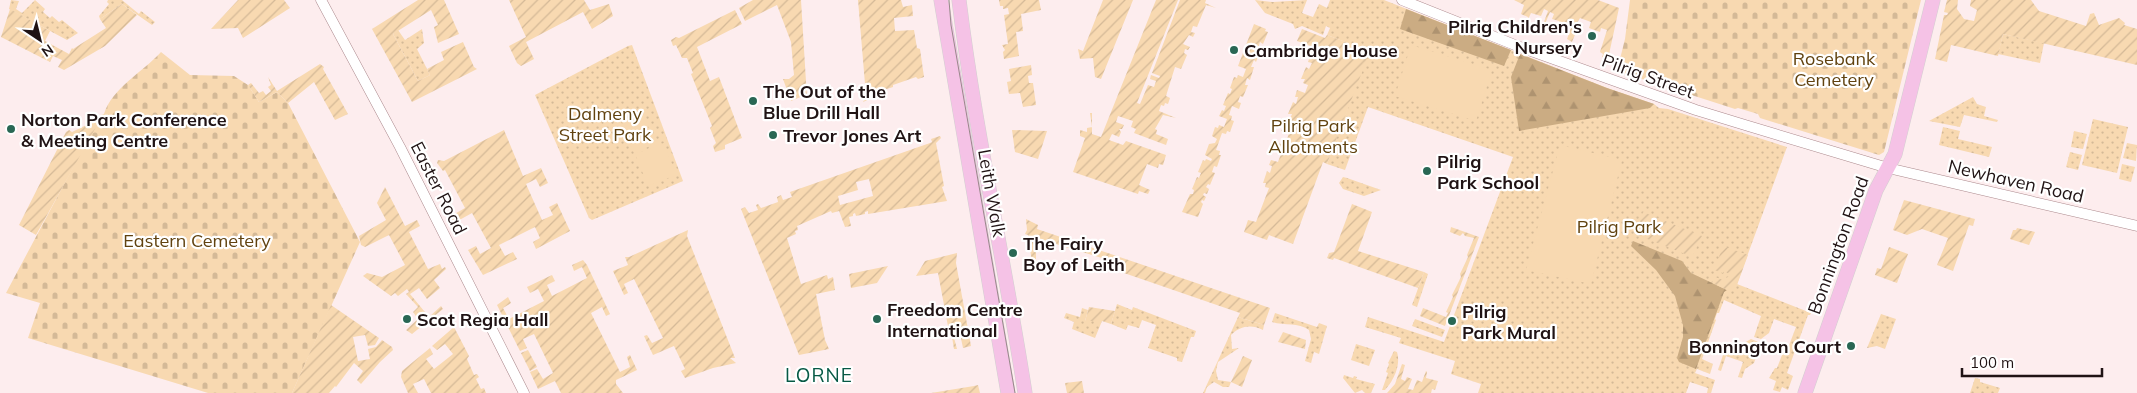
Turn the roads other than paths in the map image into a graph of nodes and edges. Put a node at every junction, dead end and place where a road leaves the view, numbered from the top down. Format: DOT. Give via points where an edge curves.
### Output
graph roads {
  1 [pos="321,0"];
  2 [pos="941,0"];
  3 [pos="959,0"];
  4 [pos="1402,0"];
  5 [pos="1933,0"];
  6 [pos="1888,168"];
  7 [pos="2137,226"];
  8 [pos="524,393"];
  9 [pos="1008,393"];
  10 [pos="1025,393"];
  11 [pos="1804,393"];
  1 -- 8 [label="street, Easter Road" via="400,147"];
  2 -- 9 [label="main road, Leith Walk"];
  3 -- 10 [label="main road, Leith Walk"];
  4 -- 6 [label="street, Pilrig Street" via="1520,47 1696,110"];
  5 -- 6 [label="main road, Bonnington Road" via="1895,154"];
  6 -- 7 [label="street, Newhaven Road"];
  6 -- 11 [label="main road, Bonnington Road" via="1876,190"];
}
